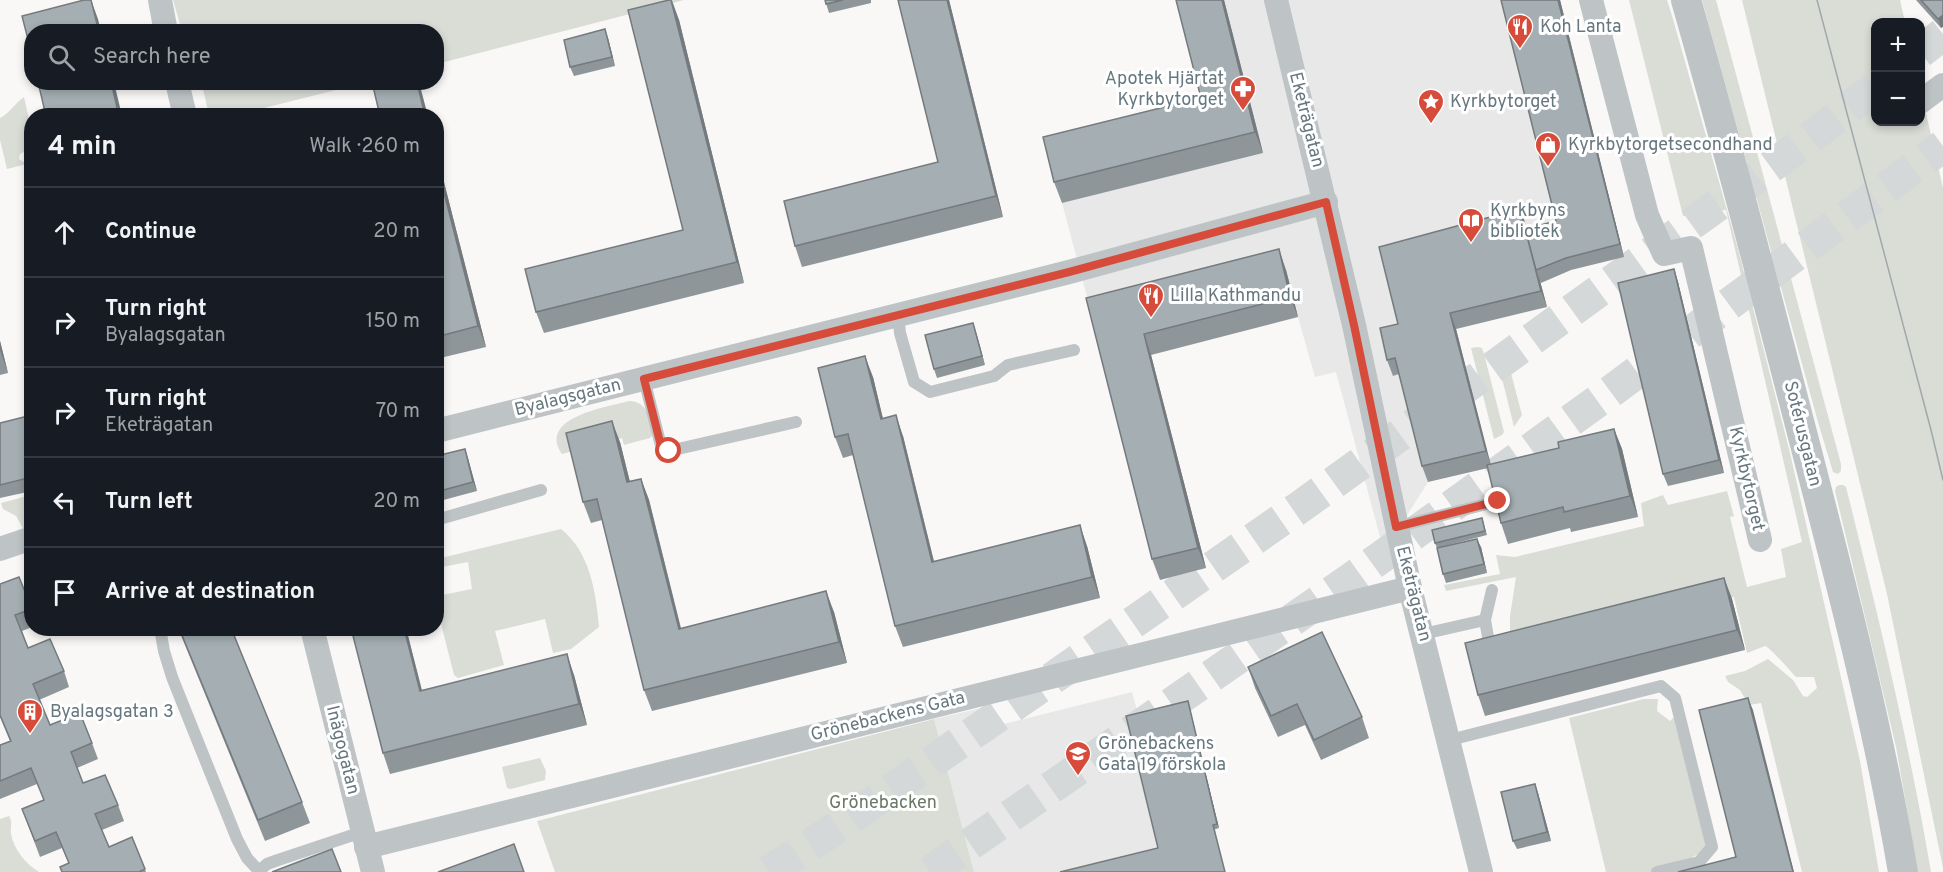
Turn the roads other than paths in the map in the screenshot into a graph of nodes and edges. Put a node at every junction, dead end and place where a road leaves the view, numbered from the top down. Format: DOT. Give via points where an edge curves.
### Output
graph roads {
  1 [pos="160,0"];
  2 [pos="1276,0"];
  3 [pos="1591,0"];
  4 [pos="1686,0"];
  5 [pos="164,24"];
  6 [pos="1943,86"];
  7 [pos="179,90"];
  8 [pos="1925,99"];
  9 [pos="183,108"];
  10 [pos="1326,202"];
  11 [pos="898,315"];
  12 [pos="1074,350"];
  13 [pos="644,379"];
  14 [pos="796,422"];
  15 [pos="444,429"];
  16 [pos="541,490"];
  17 [pos="1498,501"];
  18 [pos="444,518"];
  19 [pos="1396,527"];
  20 [pos="1760,540"];
  21 [pos="24,541"];
  22 [pos="0,549"];
  23 [pos="1410,588"];
  24 [pos="1492,590"];
  25 [pos="1485,620"];
  26 [pos="1422,634"];
  27 [pos="161,636"];
  28 [pos="314,636"];
  29 [pos="1492,659"];
  30 [pos="1450,740"];
  31 [pos="364,839"];
  32 [pos="259,872"];
  33 [pos="373,872"];
  34 [pos="1481,872"];
  35 [pos="1657,872"];
  36 [pos="1903,872"];
  1 -- 5 [label="street"];
  2 -- 10 [label="street, Eketrägatan"];
  3 -- 20 [label="street, Kyrkbytorget" via="1647,215 1664,254 1691,248"];
  4 -- 36 [label="street, Sotérusgatan" via="1858,651"];
  6 -- 8 [label="street"];
  7 -- 9 [label="street"];
  10 -- 11 [label="street, Byalagsgatan"];
  10 -- 19 [label="street, Eketrägatan"];
  11 -- 12 [label="lane" via="914,382 930,392 994,376 1008,365"];
  11 -- 13 [label="street, Byalagsgatan"];
  13 -- 14 [label="lane" via="660,442 669,451"];
  13 -- 15 [label="street, Byalagsgatan"];
  16 -- 18 [label="lane"];
  17 -- 19 [label="lane"];
  19 -- 23 [label="street, Eketrägatan"];
  21 -- 22 [label="street"];
  23 -- 26 [label="street, Eketrägatan"];
  23 -- 31 [label="street, Grönebackens Gata"];
  24 -- 25 [label="lane"];
  25 -- 26 [label="lane"];
  25 -- 29 [label="lane"];
  26 -- 30 [label="street, Eketrägatan"];
  27 -- 32 [label="lane" via="172,677 237,839"];
  28 -- 31 [label="street, Inägogatan"];
  30 -- 34 [label="street, Eketrägatan"];
  30 -- 35 [label="lane" via="1661,686 1675,698 1712,847 1698,862"];
  31 -- 32 [label="lane" via="278,860"];
  31 -- 33 [label="street, Inägogatan"];
}
